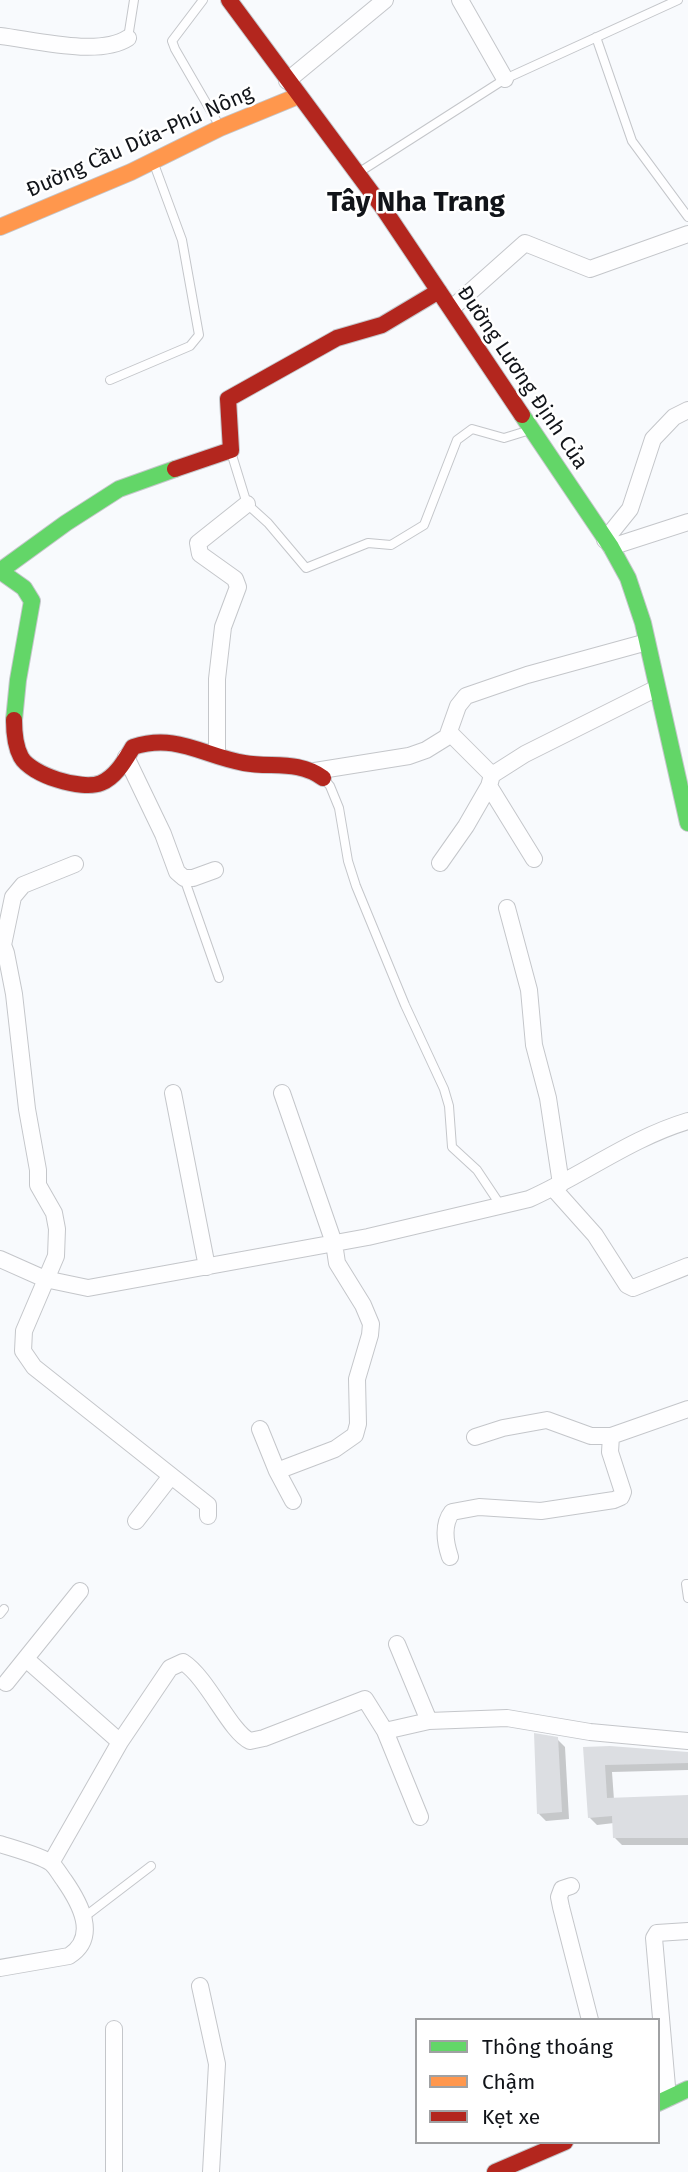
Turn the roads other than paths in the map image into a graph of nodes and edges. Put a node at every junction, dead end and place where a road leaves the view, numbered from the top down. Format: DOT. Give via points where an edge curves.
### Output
graph roads {
  1 [pos="134,0"];
  2 [pos="202,0"];
  3 [pos="229,0"];
  4 [pos="385,0"];
  5 [pos="460,0"];
  6 [pos="678,0"];
  7 [pos="0,36"];
  8 [pos="596,37"];
  9 [pos="128,38"];
  10 [pos="505,79"];
  11 [pos="287,81"];
  12 [pos="298,96"];
  13 [pos="220,128"];
  14 [pos="153,161"];
  15 [pos="356,174"];
  16 [pos="688,216"];
  17 [pos="0,228"];
  18 [pos="688,234"];
  19 [pos="439,291"];
  20 [pos="452,308"];
  21 [pos="110,380"];
  22 [pos="688,410"];
  23 [pos="530,430"];
  24 [pos="231,450"];
  25 [pos="247,504"];
  26 [pos="688,522"];
  27 [pos="608,543"];
  28 [pos="647,642"];
  29 [pos="657,688"];
  30 [pos="450,733"];
  31 [pos="217,753"];
  32 [pos="126,757"];
  33 [pos="319,774"];
  34 [pos="491,780"];
  35 [pos="688,823"];
  36 [pos="534,859"];
  37 [pos="440,863"];
  38 [pos="75,864"];
  39 [pos="215,870"];
  40 [pos="184,878"];
  41 [pos="507,908"];
  42 [pos="1,945"];
  43 [pos="219,978"];
  44 [pos="173,1093"];
  45 [pos="282,1093"];
  46 [pos="688,1121"];
  47 [pos="557,1186"];
  48 [pos="501,1206"];
  49 [pos="334,1243"];
  50 [pos="0,1259"];
  51 [pos="688,1266"];
  52 [pos="208,1267"];
  53 [pos="46,1279"];
  54 [pos="688,1409"];
  55 [pos="260,1429"];
  56 [pos="611,1436"];
  57 [pos="475,1437"];
  58 [pos="277,1471"];
  59 [pos="171,1476"];
  60 [pos="293,1501"];
  61 [pos="208,1516"];
  62 [pos="136,1521"];
  63 [pos="450,1557"];
  64 [pos="688,1584"];
  65 [pos="79,1591"];
  66 [pos="688,1598"];
  67 [pos="397,1644"];
  68 [pos="26,1659"];
  69 [pos="6,1683"];
  70 [pos="429,1721"];
  71 [pos="385,1731"];
  72 [pos="688,1741"];
  73 [pos="120,1742"];
  74 [pos="420,1817"];
  75 [pos="0,1844"];
  76 [pos="51,1863"];
  77 [pos="151,1867"];
  78 [pos="571,1886"];
  79 [pos="83,1918"];
  80 [pos="688,1931"];
  81 [pos="0,1968"];
  82 [pos="200,1986"];
  83 [pos="589,2018"];
  84 [pos="658,2018"];
  85 [pos="114,2029"];
  86 [pos="660,2046"];
  87 [pos="688,2090"];
  88 [pos="663,2100"];
  89 [pos="560,2144"];
  90 [pos="114,2172"];
  91 [pos="211,2172"];
  92 [pos="495,2172"];
  1 -- 9 [label="lane"];
  2 -- 13 [label="lane" via="172,41"];
  3 -- 11 [label="street, Đường Lương Định Của"];
  4 -- 11 [label="street"];
  5 -- 10 [label="street"];
  6 -- 8 [label="lane"];
  7 -- 9 [label="street" via="88,46 108,46"];
  8 -- 10 [label="lane"];
  8 -- 16 [label="lane" via="632,141"];
  10 -- 15 [label="lane"];
  11 -- 12 [label="street, Đường Lương Định Của"];
  12 -- 13 [label="street, Đường Cầu Dứa-Phú Nông"];
  12 -- 15 [label="street, Đường Lương Định Của"];
  13 -- 14 [label="street, Đường Cầu Dứa-Phú Nông"];
  14 -- 17 [label="street, Đường Cầu Dứa-Phú Nông"];
  14 -- 21 [label="lane" via="181,240 200,335 190,346"];
  15 -- 19 [label="street, Đường Lương Định Của"];
  18 -- 20 [label="street" via="590,269 525,243"];
  19 -- 20 [label="street, Đường Lương Định Của"];
  19 -- 24 [label="street" via="382,325 337,338 228,399"];
  20 -- 23 [label="street, Đường Lương Định Của"];
  22 -- 27 [label="street" via="674,417 653,439 629,509"];
  23 -- 25 [label="lane" via="504,438 472,429 457,440 424,525 391,545 368,543 306,568"];
  23 -- 27 [label="street, Đường Lương Định Của"];
  24 -- 25 [label="lane"];
  24 -- 32 [label="street" via="119,489 0,571 24,588 32,601 15,704 19,754 46,775 91,786 109,781"];
  25 -- 31 [label="street" via="198,543 200,554 235,579 237,587 223,627 217,679"];
  26 -- 27 [label="street"];
  27 -- 28 [label="street, Đường Lương Định Của" via="635,594"];
  28 -- 29 [label="street, Đường Lương Định Của"];
  28 -- 30 [label="street" via="466,696"];
  29 -- 34 [label="street" via="525,754"];
  29 -- 35 [label="street, Đường Lương Định Của"];
  30 -- 33 [label="street" via="434,746 409,756"];
  30 -- 34 [label="street"];
  31 -- 32 [label="street" via="162,741 133,747"];
  31 -- 33 [label="street" via="234,761 278,763"];
  32 -- 40 [label="street" via="177,872"];
  33 -- 48 [label="lane" via="339,808 356,887 444,1088 452,1147 477,1170"];
  34 -- 36 [label="street"];
  34 -- 37 [label="street"];
  38 -- 42 [label="street" via="17,891"];
  39 -- 40 [label="street"];
  40 -- 43 [label="lane"];
  41 -- 47 [label="street" via="529,990 534,1045 548,1098"];
  42 -- 53 [label="street" via="14,994 38,1185 54,1213 57,1229 56,1256"];
  44 -- 52 [label="street"];
  45 -- 49 [label="street"];
  46 -- 47 [label="street" via="652,1134"];
  47 -- 48 [label="street"];
  47 -- 51 [label="street" via="627,1285 645,1285"];
  48 -- 49 [label="street"];
  49 -- 52 [label="street"];
  49 -- 58 [label="street" via="337,1263 371,1324 357,1378 359,1424 355,1435 342,1445"];
  50 -- 53 [label="street"];
  52 -- 53 [label="street" via="88,1288"];
  53 -- 59 [label="street" via="24,1331 23,1351 34,1367"];
  54 -- 56 [label="street"];
  55 -- 58 [label="street"];
  56 -- 57 [label="street" via="591,1436 547,1419"];
  56 -- 63 [label="street" via="610,1452 621,1497 541,1511 479,1507 452,1511 445,1534"];
  58 -- 60 [label="street"];
  59 -- 61 [label="street" via="208,1505"];
  59 -- 62 [label="street"];
  64 -- 66 [label="lane"];
  65 -- 68 [label="street"];
  67 -- 70 [label="street"];
  68 -- 69 [label="street"];
  68 -- 73 [label="street"];
  70 -- 71 [label="street"];
  70 -- 72 [label="street" via="507,1718"];
  71 -- 73 [label="street" via="365,1699 250,1741 183,1662 170,1668"];
  71 -- 74 [label="street"];
  73 -- 76 [label="street"];
  75 -- 76 [label="street"];
  76 -- 79 [label="street" via="79,1903"];
  77 -- 79 [label="lane"];
  78 -- 83 [label="street" via="562,1889 559,1897"];
  79 -- 81 [label="street" via="84,1942 79,1950 69,1956"];
  80 -- 84 [label="street" via="657,1933 654,1938"];
  82 -- 91 [label="street" via="217,2064"];
  85 -- 90 [label="street"];
  86 -- 88 [label="street"];
  87 -- 88 [label="street"];
  89 -- 92 [label="street"];
}
